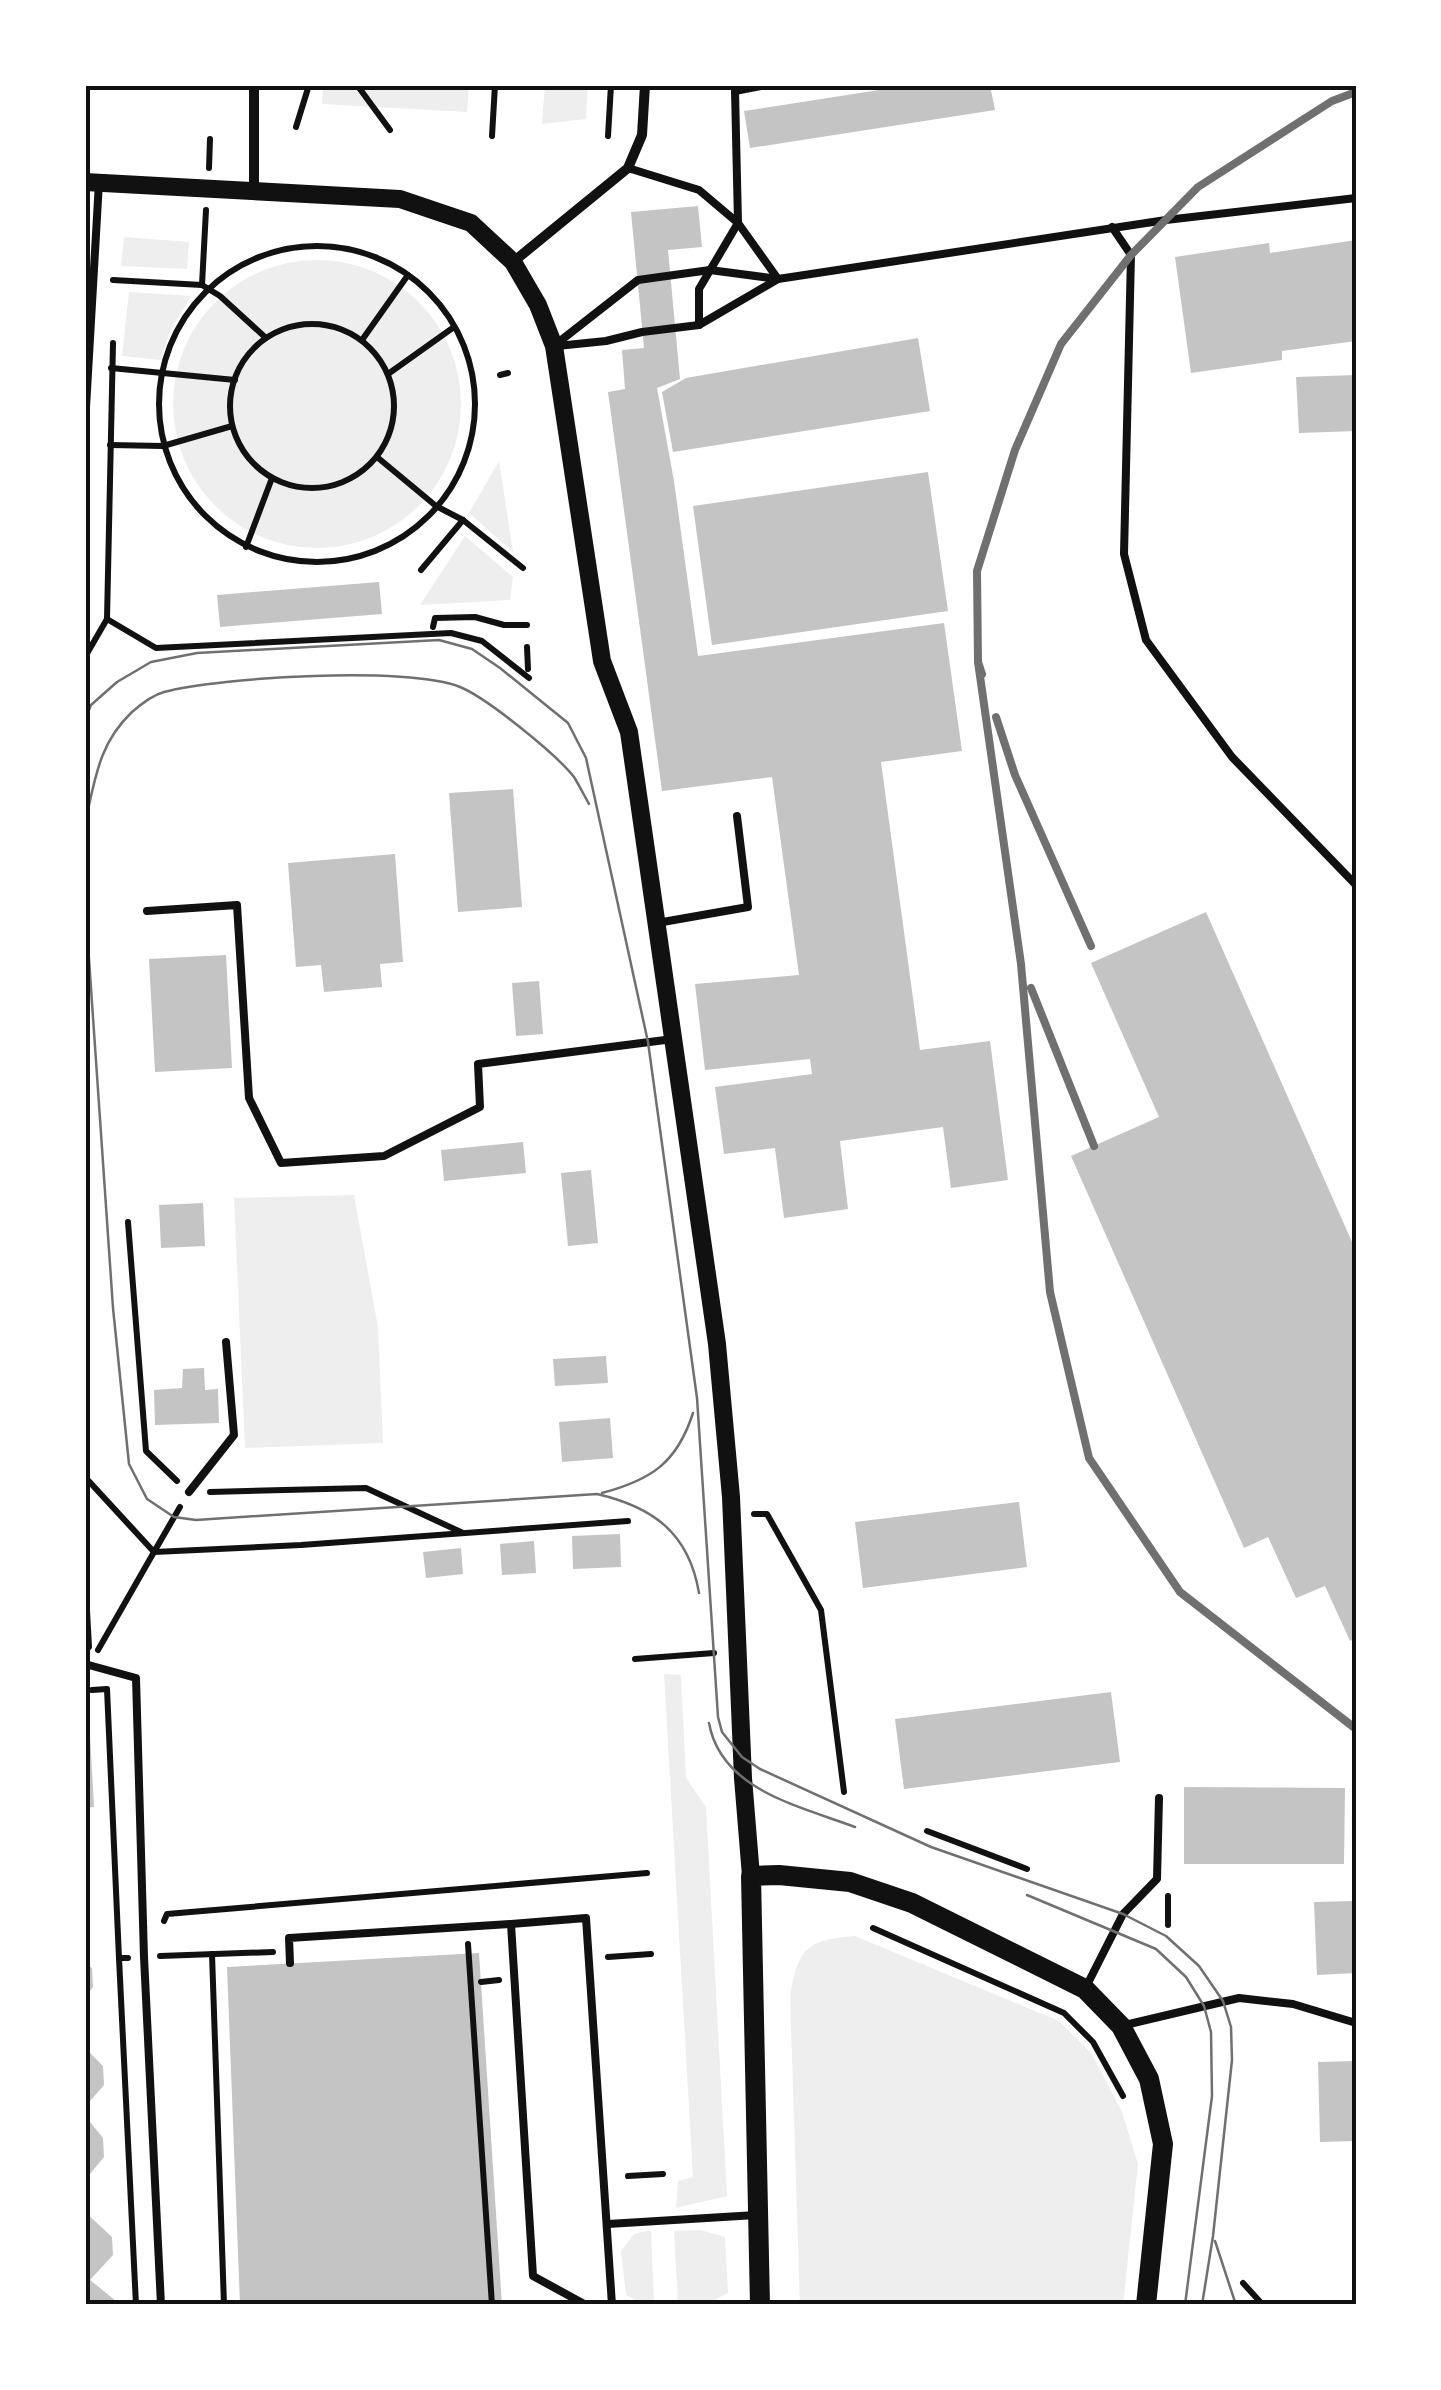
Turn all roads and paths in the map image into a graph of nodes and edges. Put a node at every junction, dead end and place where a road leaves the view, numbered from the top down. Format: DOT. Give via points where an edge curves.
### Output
graph roads {
  1 [pos="254,85"];
  2 [pos="309,85"];
  3 [pos="357,85"];
  4 [pos="495,85"];
  5 [pos="610,85"];
  6 [pos="645,85"];
  7 [pos="766,85"];
  8 [pos="296,126"];
  9 [pos="390,130"];
  10 [pos="492,136"];
  11 [pos="608,136"];
  12 [pos="628,168"];
  13 [pos="92,182"];
  14 [pos="254,189"];
  15 [pos="1356,198"];
  16 [pos="738,223"];
  17 [pos="1112,228"];
  18 [pos="514,262"];
  19 [pos="710,270"];
  20 [pos="408,276"];
  21 [pos="778,279"];
  22 [pos="116,282"];
  23 [pos="210,288"];
  24 [pos="698,325"];
  25 [pos="454,327"];
  26 [pos="113,334"];
  27 [pos="266,338"];
  28 [pos="362,340"];
  29 [pos="554,346"];
  30 [pos="112,368"];
  31 [pos="161,372"];
  32 [pos="388,374"];
  33 [pos="235,380"];
  34 [pos="85,425"];
  35 [pos="232,426"];
  36 [pos="110,445"];
  37 [pos="164,446"];
  38 [pos="378,457"];
  39 [pos="272,478"];
  40 [pos="436,506"];
  41 [pos="463,520"];
  42 [pos="246,547"];
  43 [pos="523,568"];
  44 [pos="421,570"];
  45 [pos="107,619"];
  46 [pos="526,625"];
  47 [pos="433,627"];
  48 [pos="527,647"];
  49 [pos="85,657"];
  50 [pos="737,816"];
  51 [pos="1356,884"];
  52 [pos="147,911"];
  53 [pos="658,923"];
  54 [pos="672,1039"];
  55 [pos="128,1222"];
  56 [pos="226,1342"];
  57 [pos="85,1477"];
  58 [pos="189,1492"];
  59 [pos="754,1514"];
  60 [pos="628,1521"];
  61 [pos="464,1534"];
  62 [pos="154,1552"];
  63 [pos="85,1574"];
  64 [pos="738,1652"];
  65 [pos="635,1658"];
  66 [pos="88,1664"];
  67 [pos="844,1792"];
  68 [pos="1159,1798"];
  69 [pos="927,1831"];
  70 [pos="1027,1869"];
  71 [pos="647,1873"];
  72 [pos="751,1876"];
  73 [pos="511,1924"];
  74 [pos="873,1928"];
  75 [pos="452,1945"];
  76 [pos="271,1952"];
  77 [pos="651,1954"];
  78 [pos="624,1956"];
  79 [pos="144,1957"];
  80 [pos="119,1958"];
  81 [pos="290,1964"];
  82 [pos="1085,1989"];
  83 [pos="1356,2023"];
  84 [pos="1121,2026"];
  85 [pos="1128,2108"];
  86 [pos="663,2174"];
  87 [pos="628,2176"];
  88 [pos="756,2215"];
  89 [pos="608,2224"];
  90 [pos="1243,2283"];
  91 [pos="136,2305"];
  92 [pos="161,2305"];
  93 [pos="224,2305"];
  94 [pos="492,2305"];
  95 [pos="586,2305"];
  96 [pos="612,2305"];
  97 [pos="760,2305"];
  98 [pos="1146,2305"];
  99 [pos="1263,2305"];
  1 -- 14 [label="street"];
  2 -- 8 [label="path"];
  3 -- 9 [label="path"];
  4 -- 10 [label="path"];
  5 -- 11 [label="path"];
  6 -- 12 [label="street" via="642,135"];
  7 -- 16 [label="lane" via="736,91"];
  12 -- 16 [label="lane" via="699,190"];
  12 -- 18 [label="street"];
  13 -- 14 [label="street"];
  13 -- 34 [label="lane"];
  14 -- 18 [label="street" via="400,200 471,223"];
  15 -- 17 [label="lane"];
  16 -- 19 [label="lane"];
  16 -- 21 [label="lane"];
  17 -- 21 [label="lane"];
  17 -- 51 [label="lane" via="1132,255 1124,554 1146,640 1232,757"];
  18 -- 29 [label="street"];
  19 -- 21 [label="lane"];
  19 -- 24 [label="lane" via="699,290"];
  19 -- 29 [label="lane" via="638,280"];
  20 -- 23 [label="path" via="370,256 328,246 286,249 244,263"];
  20 -- 25 [label="path"];
  20 -- 28 [label="path"];
  21 -- 24 [label="lane"];
  22 -- 23 [label="path"];
  23 -- 27 [label="path"];
  23 -- 31 [label="path" via="179,326"];
  24 -- 29 [label="lane"];
  25 -- 32 [label="path"];
  25 -- 40 [label="path" via="476,376 479,412 471,457"];
  26 -- 30 [label="path"];
  27 -- 28 [label="path" via="314,324"];
  27 -- 33 [label="path"];
  28 -- 32 [label="path"];
  29 -- 53 [label="street" via="602,661 629,732"];
  30 -- 31 [label="path"];
  30 -- 36 [label="path"];
  31 -- 33 [label="path"];
  31 -- 37 [label="path"];
  32 -- 38 [label="path" via="394,420"];
  33 -- 35 [label="path"];
  35 -- 37 [label="path"];
  35 -- 39 [label="path" via="254,465"];
  36 -- 37 [label="path"];
  36 -- 45 [label="path"];
  37 -- 42 [label="path" via="181,487 210,522"];
  38 -- 39 [label="path" via="352,479 326,488 298,488"];
  38 -- 40 [label="path"];
  39 -- 42 [label="path"];
  40 -- 41 [label="path"];
  40 -- 42 [label="path" via="392,544 345,560 294,562"];
  41 -- 43 [label="path"];
  41 -- 44 [label="path"];
  45 -- 48 [label="path" via="156,648 451,633 482,642 529,674"];
  45 -- 49 [label="path"];
  46 -- 47 [label="path" via="436,618"];
  50 -- 53 [label="lane" via="748,907"];
  52 -- 54 [label="lane" via="236,905 249,1098 280,1162 384,1156 480,1107 478,1064"];
  53 -- 54 [label="street"];
  54 -- 64 [label="street" via="717,1344"];
  55 -- 58 [label="path" via="146,1451"];
  56 -- 58 [label="lane" via="234,1435"];
  57 -- 62 [label="path"];
  58 -- 61 [label="path" via="366,1488"];
  58 -- 62 [label="path"];
  59 -- 67 [label="path" via="767,1514 822,1610"];
  60 -- 61 [label="path"];
  61 -- 62 [label="path"];
  62 -- 66 [label="path"];
  63 -- 66 [label="path"];
  64 -- 65 [label="path"];
  64 -- 72 [label="street"];
  66 -- 79 [label="lane" via="136,1678"];
  68 -- 82 [label="lane" via="1157,1878 1123,1914"];
  69 -- 70 [label="path"];
  71 -- 79 [label="path" via="167,1914"];
  72 -- 82 [label="main road" via="850,1882 912,1902"];
  72 -- 88 [label="main road"];
  73 -- 81 [label="lane" via="288,1938"];
  73 -- 89 [label="lane" via="586,1918"];
  73 -- 95 [label="lane" via="533,2276"];
  74 -- 85 [label="path" via="1064,2013 1093,2042"];
  75 -- 94 [label="path" via="471,1944"];
  76 -- 93 [label="path" via="212,1954"];
  77 -- 78 [label="path"];
  79 -- 92 [label="lane"];
  80 -- 91 [label="path"];
  82 -- 84 [label="main road"];
  83 -- 84 [label="lane" via="1293,2004 1239,1998"];
  84 -- 98 [label="main road" via="1149,2079 1162,2144"];
  86 -- 87 [label="path"];
  88 -- 89 [label="lane"];
  88 -- 97 [label="main road"];
  89 -- 96 [label="lane"];
  90 -- 99 [label="path"];
}
